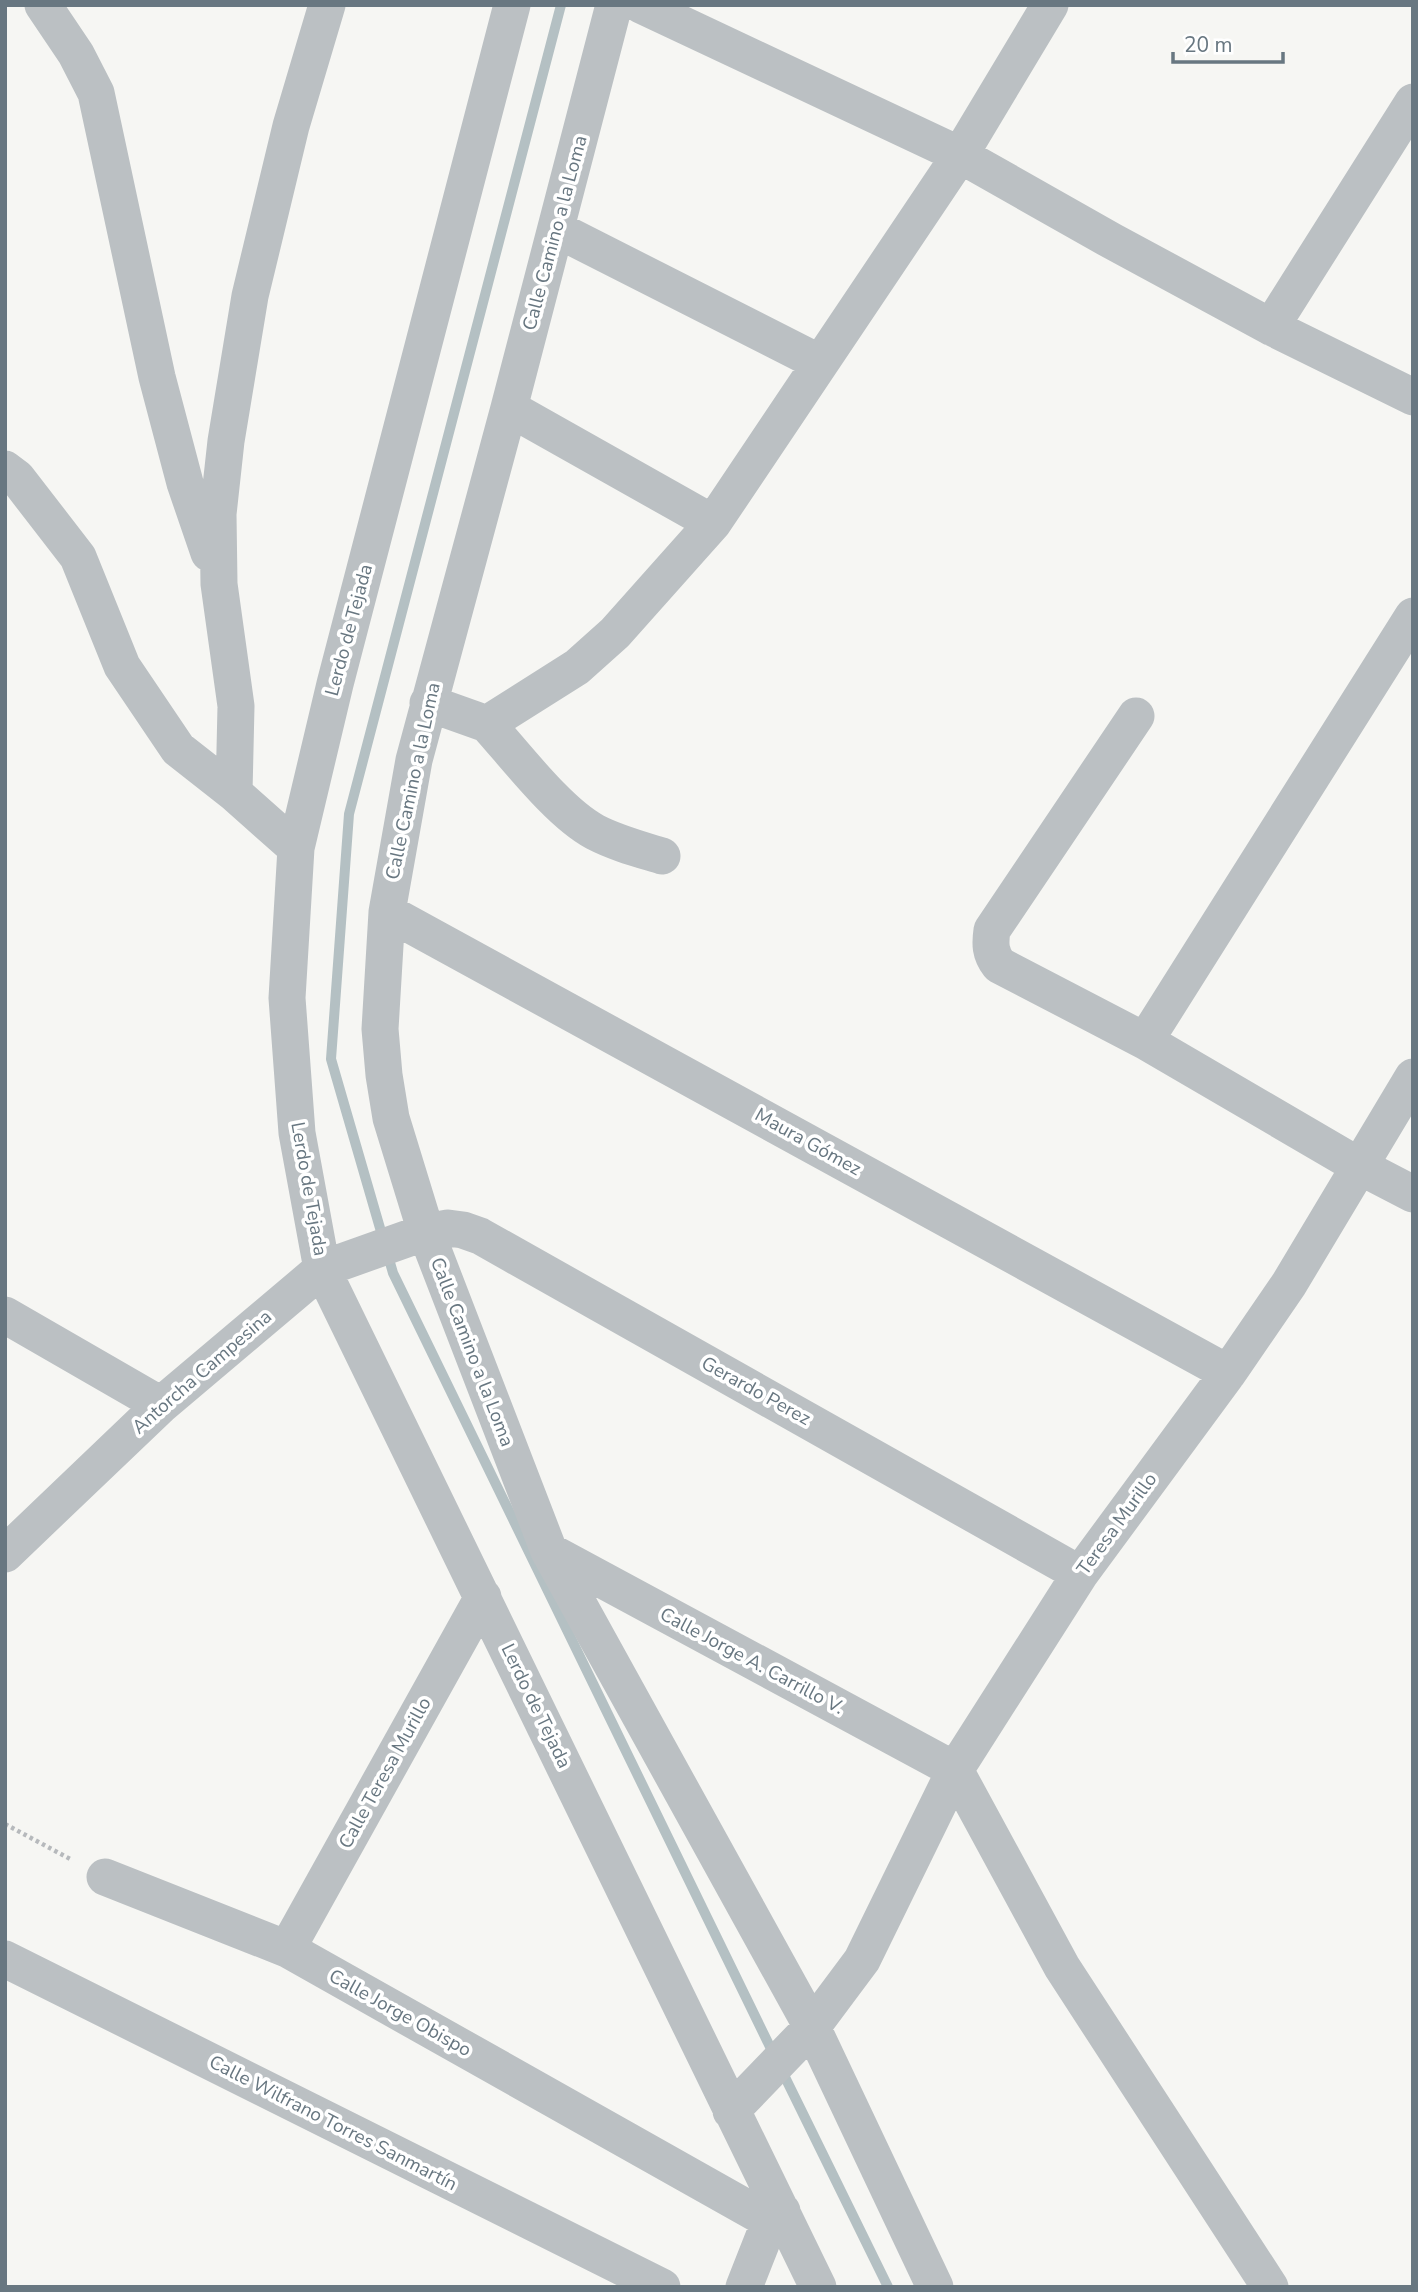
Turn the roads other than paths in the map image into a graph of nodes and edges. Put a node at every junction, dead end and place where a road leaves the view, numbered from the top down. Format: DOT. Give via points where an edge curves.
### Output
graph roads {
  1 [pos="43,5"];
  2 [pos="327,5"];
  3 [pos="512,5"];
  4 [pos="614,5"];
  5 [pos="641,5"];
  6 [pos="1050,5"];
  7 [pos="1413,102"];
  8 [pos="960,155"];
  9 [pos="556,229"];
  10 [pos="1271,327"];
  11 [pos="820,363"];
  12 [pos="1413,397"];
  13 [pos="509,408"];
  14 [pos="5,469"];
  15 [pos="713,523"];
  16 [pos="219,584"];
  17 [pos="1413,616"];
  18 [pos="428,703"];
  19 [pos="1136,716"];
  20 [pos="487,724"];
  21 [pos="234,793"];
  22 [pos="296,848"];
  23 [pos="662,856"];
  24 [pos="387,912"];
  25 [pos="1145,1041"];
  26 [pos="1413,1077"];
  27 [pos="1359,1166"];
  28 [pos="1413,1194"];
  29 [pos="411,1238"];
  30 [pos="322,1269"];
  31 [pos="5,1315"];
  32 [pos="1228,1373"];
  33 [pos="161,1405"];
  34 [pos="549,1551"];
  35 [pos="5,1554"];
  36 [pos="1080,1574"];
  37 [pos="483,1597"];
  38 [pos="955,1770"];
  39 [pos="105,1878"];
  40 [pos="287,1949"];
  41 [pos="5,1959"];
  42 [pos="812,2027"];
  43 [pos="732,2111"];
  44 [pos="776,2216"];
  45 [pos="662,2287"];
  46 [pos="744,2287"];
  47 [pos="818,2287"];
  48 [pos="935,2287"];
  49 [pos="1270,2287"];
  1 -- 16 [label="street" via="96,93 156,377"];
  2 -- 16 [label="street" via="291,126 250,296 218,514"];
  3 -- 22 [label="street, Lerdo de Tejada"];
  4 -- 9 [label="street, Calle Camino a la Loma"];
  5 -- 8 [label="street"];
  6 -- 8 [label="street"];
  7 -- 10 [label="street"];
  8 -- 10 [label="street"];
  8 -- 11 [label="street"];
  9 -- 11 [label="street"];
  9 -- 13 [label="street, Calle Camino a la Loma"];
  10 -- 12 [label="street"];
  11 -- 15 [label="street"];
  13 -- 15 [label="street"];
  13 -- 18 [label="street, Calle Camino a la Loma"];
  14 -- 21 [label="street" via="78,557 122,666 178,749"];
  15 -- 20 [label="street" via="615,633 577,667"];
  16 -- 21 [label="street" via="236,706"];
  17 -- 25 [label="street"];
  18 -- 20 [label="street"];
  18 -- 24 [label="street, Calle Camino a la Loma"];
  19 -- 25 [label="street" via="992,930 990,944 999,965"];
  20 -- 23 [label="street" via="561,805 593,831"];
  21 -- 22 [label="street"];
  22 -- 30 [label="street, Lerdo de Tejada" via="287,998 297,1133"];
  24 -- 29 [label="street, Calle Camino a la Loma" via="380,1029"];
  24 -- 32 [label="street, Maura Gómez"];
  25 -- 27 [label="street"];
  26 -- 27 [label="street, Teresa Murillo"];
  27 -- 28 [label="street"];
  27 -- 32 [label="street, Teresa Murillo" via="1289,1284"];
  29 -- 30 [label="street, Antorcha Campesina"];
  29 -- 34 [label="street, Calle Camino a la Loma"];
  29 -- 36 [label="street, Gerardo Perez" via="448,1228 480,1236"];
  30 -- 33 [label="street, Antorcha Campesina"];
  30 -- 37 [label="street, Lerdo de Tejada"];
  31 -- 33 [label="street"];
  32 -- 36 [label="street, Teresa Murillo"];
  33 -- 35 [label="street, Antorcha Campesina"];
  34 -- 38 [label="street, Calle Jorge A. Carrillo V."];
  34 -- 42 [label="street, Calle Camino a la Loma"];
  36 -- 38 [label="street, Teresa Murillo"];
  37 -- 40 [label="street, Calle Teresa Murillo"];
  37 -- 43 [label="street, Lerdo de Tejada"];
  38 -- 42 [label="street" via="862,1959"];
  38 -- 49 [label="street" via="1062,1967"];
  39 -- 40 [label="street, Calle Jorge Obispo"];
  40 -- 44 [label="street, Calle Jorge Obispo"];
  41 -- 45 [label="street, Calle Wilfrano Torres Sanmartín"];
  42 -- 43 [label="street"];
  42 -- 48 [label="street, Calle Camino a la Loma"];
  43 -- 44 [label="street, Lerdo de Tejada"];
  44 -- 46 [label="street"];
  44 -- 47 [label="street, Lerdo de Tejada"];
}
